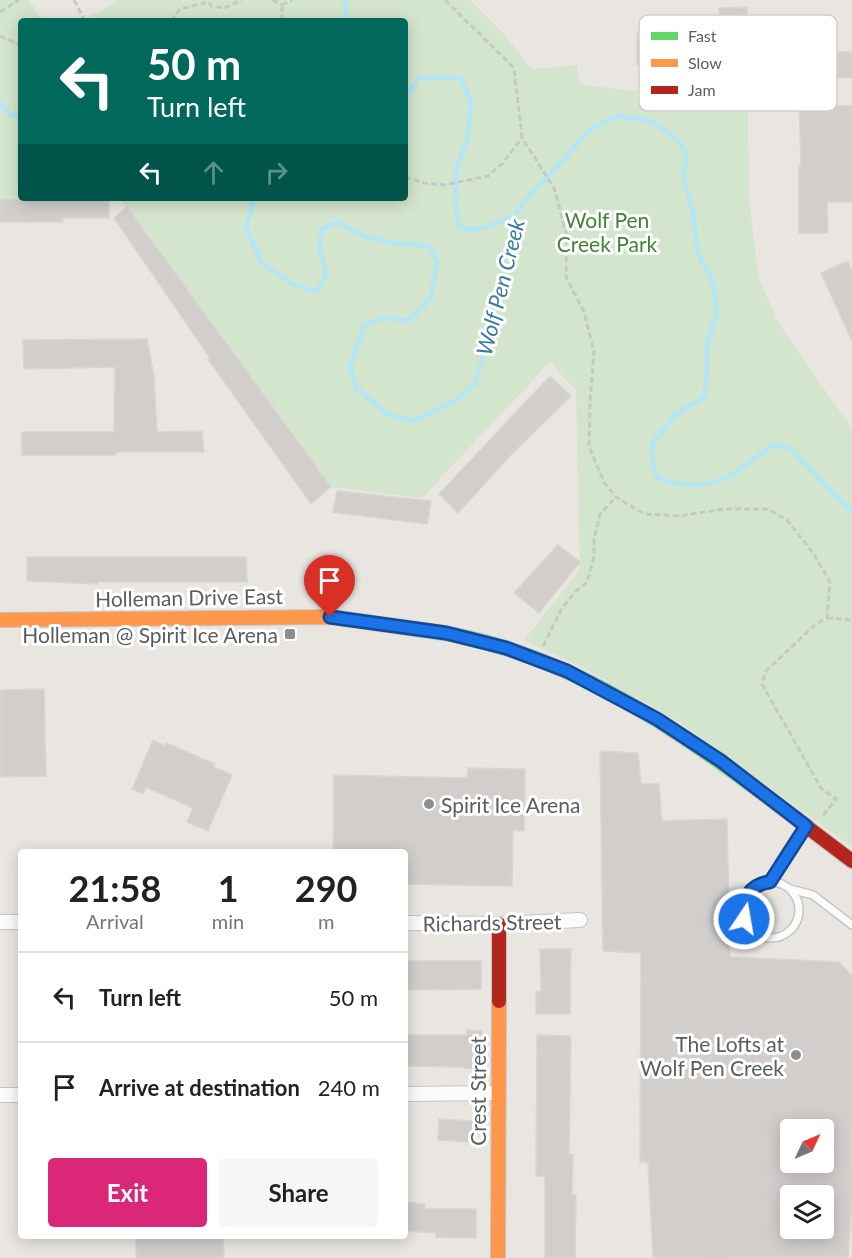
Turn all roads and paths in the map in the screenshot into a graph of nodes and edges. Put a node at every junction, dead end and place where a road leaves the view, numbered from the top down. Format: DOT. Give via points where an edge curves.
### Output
graph roads {
  1 [pos="19,0"];
  2 [pos="74,0"];
  3 [pos="242,0"];
  4 [pos="272,0"];
  5 [pos="292,0"];
  6 [pos="445,0"];
  7 [pos="208,1"];
  8 [pos="282,5"];
  9 [pos="0,12"];
  10 [pos="83,18"];
  11 [pos="173,18"];
  12 [pos="282,18"];
  13 [pos="0,36"];
  14 [pos="18,44"];
  15 [pos="522,138"];
  16 [pos="408,178"];
  17 [pos="616,497"];
  18 [pos="827,618"];
  19 [pos="0,620"];
  20 [pos="852,620"];
  21 [pos="543,647"];
  22 [pos="809,829"];
  23 [pos="852,861"];
  24 [pos="770,882"];
  25 [pos="790,890"];
  26 [pos="580,920"];
  27 [pos="0,922"];
  28 [pos="18,922"];
  29 [pos="408,923"];
  30 [pos="498,924"];
  31 [pos="852,925"];
  32 [pos="408,1094"];
  33 [pos="497,1094"];
  34 [pos="0,1095"];
  35 [pos="18,1095"];
  36 [pos="498,1258"];
  1 -- 9 [label="path"];
  2 -- 10 [label="path"];
  3 -- 7 [label="path" via="224,8 211,6"];
  4 -- 8 [label="path"];
  5 -- 8 [label="path"];
  6 -- 15 [label="path" via="514,68"];
  7 -- 11 [label="path" via="180,9"];
  8 -- 12 [label="path"];
  13 -- 14 [label="path"];
  15 -- 16 [label="path" via="488,176 444,185"];
  15 -- 17 [label="path" via="554,188 567,236 566,277 584,312 594,351 589,447 604,482"];
  17 -- 18 [label="path" via="644,514 680,516 723,509 768,509 787,520 830,582"];
  17 -- 21 [label="path" via="600,514 587,582 561,610"];
  18 -- 20 [label="path"];
  18 -- 22 [label="path" via="766,671 762,684 821,788 836,800"];
  19 -- 22 [label="street, Holleman Drive East" via="330,617 446,633 506,648 567,671 657,719 721,761"];
  22 -- 23 [label="street, Holleman Drive East"];
  22 -- 24 [label="lane"];
  24 -- 25 [label="lane"];
  24 -- 25 [label="lane" via="749,893 743,910 749,927 764,937 782,935 795,923 798,905"];
  25 -- 31 [label="lane" via="813,895"];
  26 -- 30 [label="street, Richards Street"];
  27 -- 28 [label="street"];
  29 -- 30 [label="street, Richards Street"];
  30 -- 33 [label="street, Crest Street"];
  32 -- 33 [label="street"];
  33 -- 36 [label="street, Crest Street"];
  34 -- 35 [label="street"];
}
